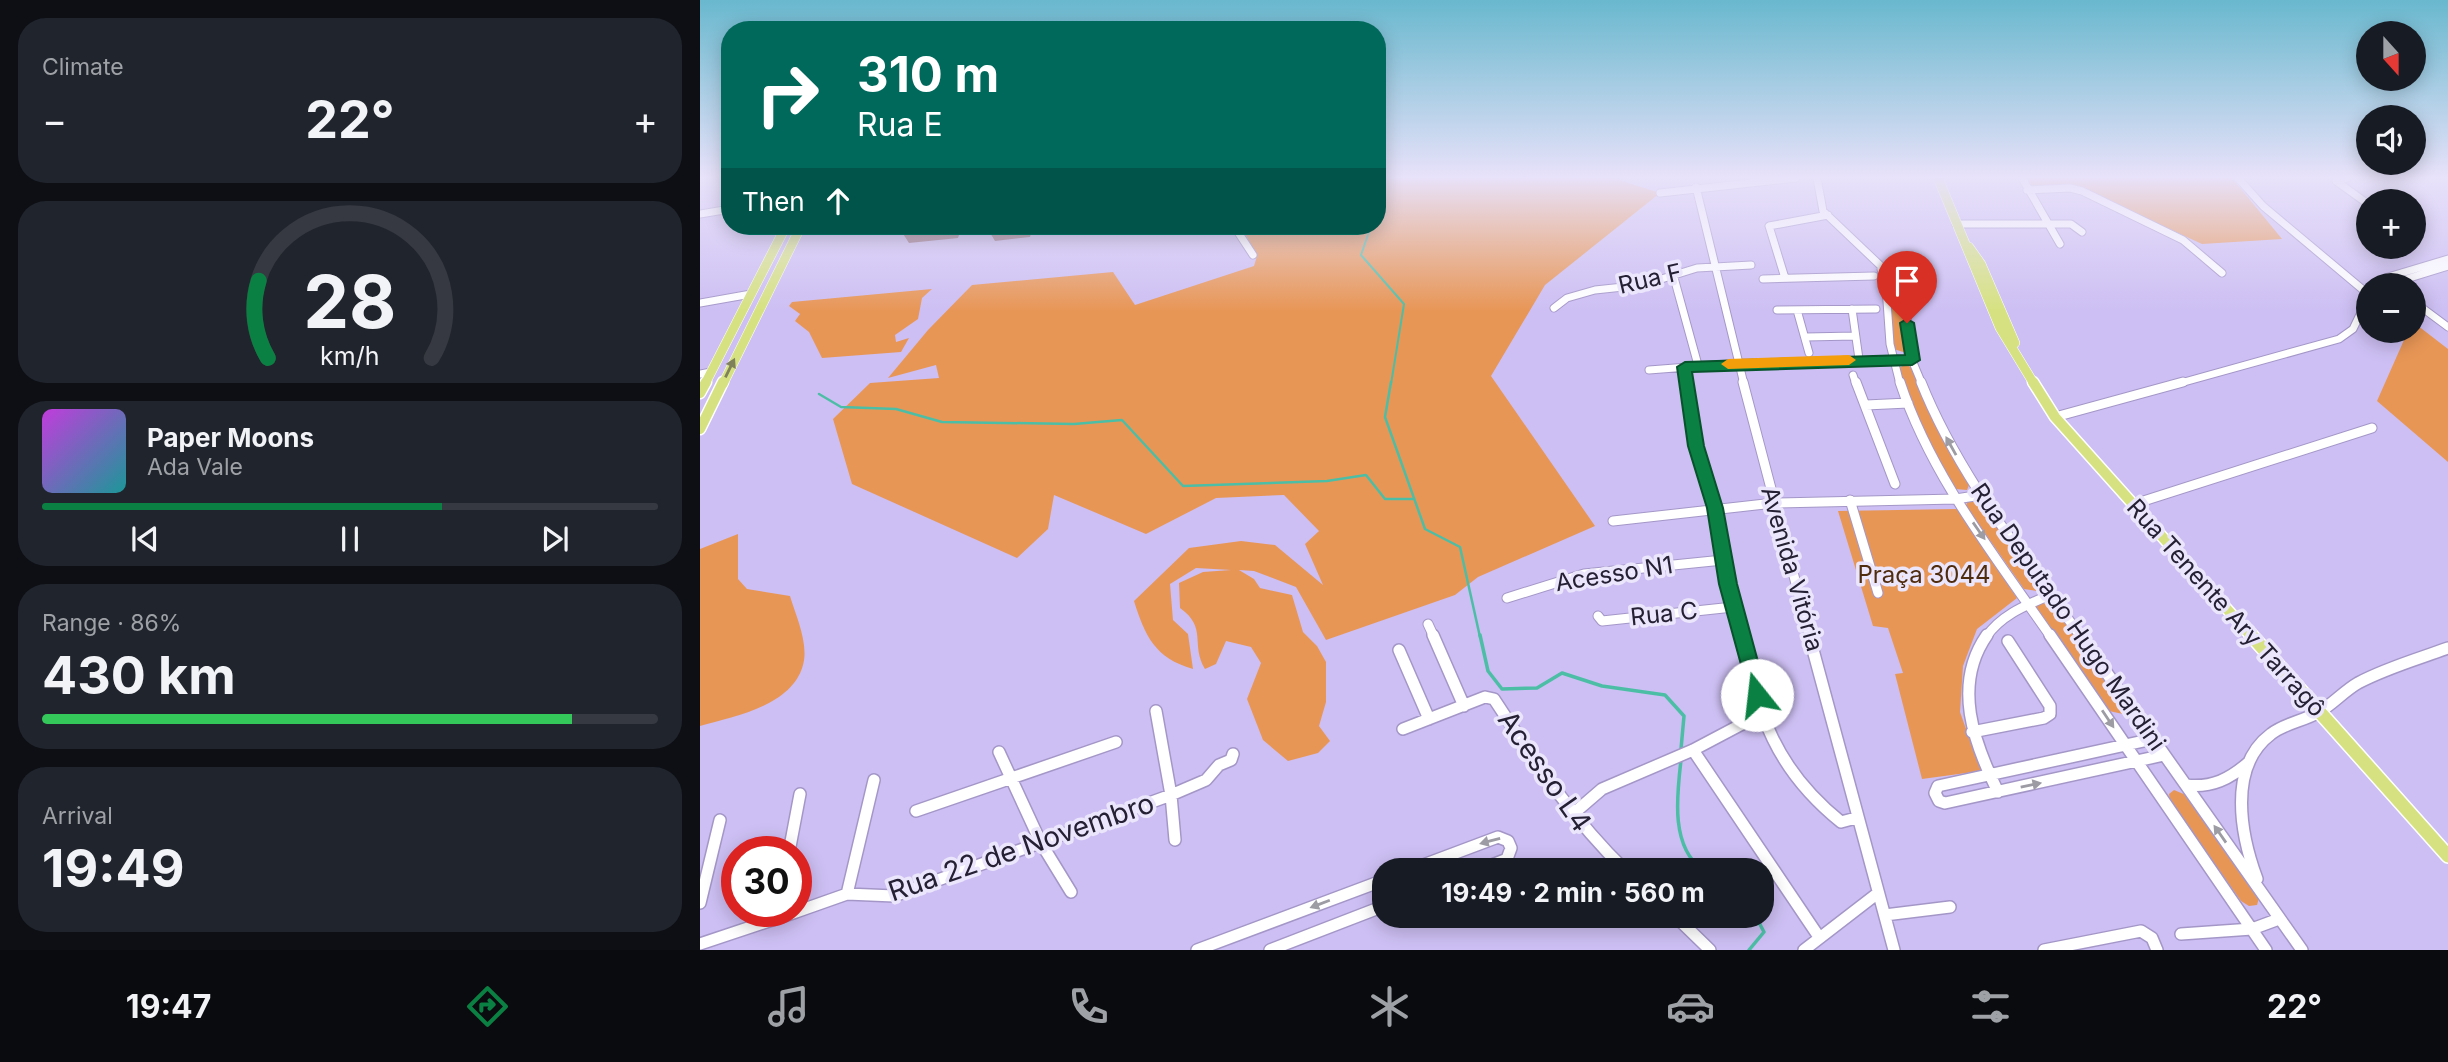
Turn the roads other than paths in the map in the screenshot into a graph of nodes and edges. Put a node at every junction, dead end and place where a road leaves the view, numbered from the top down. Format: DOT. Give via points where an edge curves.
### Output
graph roads {
  1 [pos="1705,222"];
  2 [pos="1789,222"];
  3 [pos="1835,222"];
  4 [pos="2148,222"];
  5 [pos="2283,222"];
  6 [pos="1956,224"];
  7 [pos="2048,224"];
  8 [pos="2082,232"];
  9 [pos="782,235"];
  10 [pos="796,235"];
  11 [pos="1240,235"];
  12 [pos="2060,244"];
  13 [pos="1253,256"];
  14 [pos="2448,258"];
  15 [pos="1751,265"];
  16 [pos="2448,266"];
  17 [pos="1716,267"];
  18 [pos="1880,267"];
  19 [pos="2344,272"];
  20 [pos="2222,273"];
  21 [pos="2410,273"];
  22 [pos="2422,273"];
  23 [pos="1673,274"];
  24 [pos="2356,275"];
  25 [pos="1874,276"];
  26 [pos="1785,278"];
  27 [pos="1763,279"];
  28 [pos="2356,284"];
  29 [pos="1886,286"];
  30 [pos="1903,286"];
  31 [pos="770,287"];
  32 [pos="753,292"];
  33 [pos="700,303"];
  34 [pos="1554,308"];
  35 [pos="1852,309"];
  36 [pos="1875,309"];
  37 [pos="1777,310"];
  38 [pos="1797,310"];
  39 [pos="2426,311"];
  40 [pos="2356,324"];
  41 [pos="2448,327"];
  42 [pos="1855,336"];
  43 [pos="1806,337"];
  44 [pos="1810,353"];
  45 [pos="1859,359"];
  46 [pos="1894,360"];
  47 [pos="1912,360"];
  48 [pos="1739,363"];
  49 [pos="1698,365"];
  50 [pos="1685,367"];
  51 [pos="1649,370"];
  52 [pos="710,372"];
  53 [pos="700,374"];
  54 [pos="1853,375"];
  55 [pos="700,393"];
  56 [pos="1908,403"];
  57 [pos="1866,405"];
  58 [pos="2055,418"];
  59 [pos="2372,428"];
  60 [pos="700,429"];
  61 [pos="1895,484"];
  62 [pos="1981,495"];
  63 [pos="1956,499"];
  64 [pos="1850,500"];
  65 [pos="1774,503"];
  66 [pos="2133,504"];
  67 [pos="1715,508"];
  68 [pos="1614,521"];
  69 [pos="1723,560"];
  70 [pos="1878,593"];
  71 [pos="2052,594"];
  72 [pos="1507,598"];
  73 [pos="2028,601"];
  74 [pos="1733,607"];
  75 [pos="1598,615"];
  76 [pos="1428,624"];
  77 [pos="2008,641"];
  78 [pos="2448,648"];
  79 [pos="1399,650"];
  80 [pos="1464,706"];
  81 [pos="1156,710"];
  82 [pos="2318,712"];
  83 [pos="1763,713"];
  84 [pos="1429,719"];
  85 [pos="1403,729"];
  86 [pos="1972,732"];
  87 [pos="2152,738"];
  88 [pos="1116,742"];
  89 [pos="2127,747"];
  90 [pos="1693,750"];
  91 [pos="999,752"];
  92 [pos="1233,754"];
  93 [pos="2164,755"];
  94 [pos="2249,762"];
  95 [pos="2137,764"];
  96 [pos="1989,776"];
  97 [pos="1012,778"];
  98 [pos="874,780"];
  99 [pos="2186,785"];
  100 [pos="1998,792"];
  101 [pos="800,794"];
  102 [pos="1171,795"];
  103 [pos="916,811"];
  104 [pos="1573,814"];
  105 [pos="1856,818"];
  106 [pos="720,820"];
  107 [pos="792,836"];
  108 [pos="1175,840"];
  109 [pos="1041,843"];
  110 [pos="2448,856"];
  111 [pos="1442,858"];
  112 [pos="1507,858"];
  113 [pos="1614,858"];
  114 [pos="1372,884"];
  115 [pos="1071,892"];
  116 [pos="1878,893"];
  117 [pos="847,894"];
  118 [pos="2264,897"];
  119 [pos="700,903"];
  120 [pos="812,906"];
  121 [pos="1950,907"];
  122 [pos="1372,911"];
  123 [pos="1885,915"];
  124 [pos="2279,919"];
  125 [pos="745,927"];
  126 [pos="1687,928"];
  127 [pos="2252,929"];
  128 [pos="2181,934"];
  129 [pos="1819,937"];
  130 [pos="700,944"];
  131 [pos="2047,949"];
  132 [pos="1197,950"];
  133 [pos="1270,950"];
  134 [pos="1710,950"];
  135 [pos="1804,950"];
  136 [pos="1894,950"];
  137 [pos="2157,950"];
  138 [pos="2266,950"];
  139 [pos="2302,950"];
  1 -- 17 [label="street, Avenida Vitória"];
  2 -- 26 [label="street" via="1769,226"];
  3 -- 18 [label="street, Rua Deputado Hugo Mardini"];
  4 -- 20 [label="street" via="2175,235"];
  5 -- 19 [label="street"];
  6 -- 7 [label="street"];
  6 -- 58 [label="main road, Rua Tenente Ary Tarragô" via="1981,264 2017,352"];
  7 -- 8 [label="street" via="2073,224"];
  7 -- 12 [label="street"];
  9 -- 32 [label="main road"];
  10 -- 31 [label="main road"];
  11 -- 13 [label="street"];
  14 -- 21 [label="street"];
  15 -- 17 [label="street, Rua F"];
  16 -- 22 [label="street"];
  17 -- 23 [label="street, Rua F"];
  17 -- 48 [label="street, Avenida Vitória"];
  18 -- 29 [label="street, Rua Deputado Hugo Mardini"];
  18 -- 30 [label="street, Rua Deputado Hugo Mardini"];
  19 -- 24 [label="street"];
  19 -- 28 [label="street"];
  23 -- 34 [label="street, Rua F" via="1642,285 1583,292"];
  23 -- 49 [label="street"];
  25 -- 26 [label="street"];
  26 -- 27 [label="street"];
  29 -- 30 [label="street"];
  29 -- 46 [label="street, Rua Deputado Hugo Mardini"];
  30 -- 47 [label="street, Rua Deputado Hugo Mardini"];
  31 -- 32 [label="main road"];
  60 -- 31 [label="main road, one-way"];
  32 -- 33 [label="street"];
  32 -- 52 [label="main road"];
  35 -- 36 [label="street"];
  35 -- 38 [label="street"];
  35 -- 42 [label="street"];
  37 -- 38 [label="street"];
  38 -- 43 [label="street"];
  39 -- 41 [label="street"];
  40 -- 58 [label="street" via="2339,339"];
  42 -- 43 [label="street"];
  42 -- 45 [label="street"];
  43 -- 44 [label="street"];
  45 -- 46 [label="street"];
  45 -- 48 [label="street"];
  46 -- 47 [label="street"];
  46 -- 56 [label="street, Rua Deputado Hugo Mardini"];
  62 -- 47 [label="street, Rua Deputado Hugo Mardini, one-way" via="1935,417"];
  48 -- 49 [label="street"];
  48 -- 65 [label="street, Avenida Vitória"];
  49 -- 50 [label="street"];
  50 -- 51 [label="street"];
  50 -- 67 [label="street" via="1696,446"];
  52 -- 53 [label="street"];
  52 -- 55 [label="main road"];
  54 -- 57 [label="street"];
  56 -- 57 [label="street"];
  56 -- 63 [label="street, Rua Deputado Hugo Mardini" via="1929,453"];
  57 -- 61 [label="street"];
  58 -- 66 [label="main road, Rua Tenente Ary Tarragô"];
  59 -- 66 [label="street"];
  62 -- 63 [label="street"];
  62 -- 71 [label="street, Rua Deputado Hugo Mardini"];
  63 -- 64 [label="street"];
  63 -- 73 [label="street, Rua Deputado Hugo Mardini, one-way"];
  64 -- 65 [label="street"];
  64 -- 70 [label="street"];
  65 -- 67 [label="street"];
  65 -- 105 [label="street, Avenida Vitória" via="1830,704"];
  66 -- 82 [label="main road, Rua Tenente Ary Tarragô"];
  67 -- 68 [label="street"];
  67 -- 69 [label="street"];
  69 -- 72 [label="street, Acesso N1" via="1584,574"];
  69 -- 74 [label="street"];
  71 -- 73 [label="street"];
  71 -- 87 [label="street, Rua Deputado Hugo Mardini"];
  73 -- 86 [label="street" via="1977,646 1968,684"];
  73 -- 89 [label="street, Rua Deputado Hugo Mardini, one-way"];
  74 -- 75 [label="street, Rua C" via="1602,621"];
  74 -- 83 [label="street"];
  76 -- 80 [label="street"];
  77 -- 86 [label="street" via="2050,706 2050,714"];
  78 -- 82 [label="street" via="2356,684"];
  79 -- 84 [label="street"];
  80 -- 84 [label="street"];
  80 -- 104 [label="street, Acesso L4" via="1485,697 1496,701"];
  81 -- 102 [label="street"];
  82 -- 94 [label="street" via="2275,731"];
  82 -- 110 [label="main road, Rua Tenente Ary Tarragô"];
  83 -- 90 [label="street"];
  83 -- 105 [label="street" via="1779,755 1804,790 1841,822"];
  84 -- 85 [label="street"];
  86 -- 96 [label="street"];
  87 -- 89 [label="street"];
  87 -- 93 [label="street, Rua Deputado Hugo Mardini"];
  88 -- 97 [label="street"];
  89 -- 95 [label="street, Rua Deputado Hugo Mardini"];
  89 -- 96 [label="street"];
  90 -- 104 [label="street" via="1602,789"];
  90 -- 129 [label="street"];
  91 -- 97 [label="street"];
  92 -- 102 [label="street, Rua 22 de Novembro" via="1206,780"];
  93 -- 95 [label="street"];
  93 -- 99 [label="street, Rua Deputado Hugo Mardini"];
  94 -- 99 [label="street" via="2217,784"];
  94 -- 118 [label="street" via="2241,824"];
  100 -- 95 [label="street, one-way"];
  95 -- 127 [label="street, Rua Deputado Hugo Mardini"];
  96 -- 100 [label="street"];
  96 -- 100 [label="street" via="1938,786 1935,793 1945,803"];
  97 -- 103 [label="street"];
  97 -- 109 [label="street"];
  98 -- 117 [label="street"];
  118 -- 99 [label="street, Rua Deputado Hugo Mardini, one-way"];
  101 -- 107 [label="street"];
  102 -- 108 [label="street"];
  102 -- 109 [label="street, Rua 22 de Novembro"];
  104 -- 113 [label="street, Acesso L4"];
  105 -- 116 [label="street, Avenida Vitória"];
  106 -- 119 [label="street"];
  109 -- 115 [label="street"];
  109 -- 117 [label="street, Rua 22 de Novembro" via="894,896"];
  112 -- 111 [label="street, one-way" via="1508,841 1497,837"];
  114 -- 132 [label="street, one-way"];
  116 -- 123 [label="street, Avenida Vitória"];
  116 -- 129 [label="street"];
  117 -- 120 [label="street, Rua 22 de Novembro"];
  118 -- 124 [label="street, Rua Deputado Hugo Mardini"];
  121 -- 123 [label="street"];
  122 -- 133 [label="street"];
  123 -- 136 [label="street, Avenida Vitória"];
  124 -- 127 [label="street"];
  124 -- 139 [label="street, Rua Deputado Hugo Mardini"];
  125 -- 130 [label="street, Rua 22 de Novembro"];
  126 -- 134 [label="street"];
  127 -- 128 [label="street"];
  127 -- 138 [label="street, Rua Deputado Hugo Mardini"];
  129 -- 135 [label="street"];
  131 -- 137 [label="street" via="2141,931"];
}
